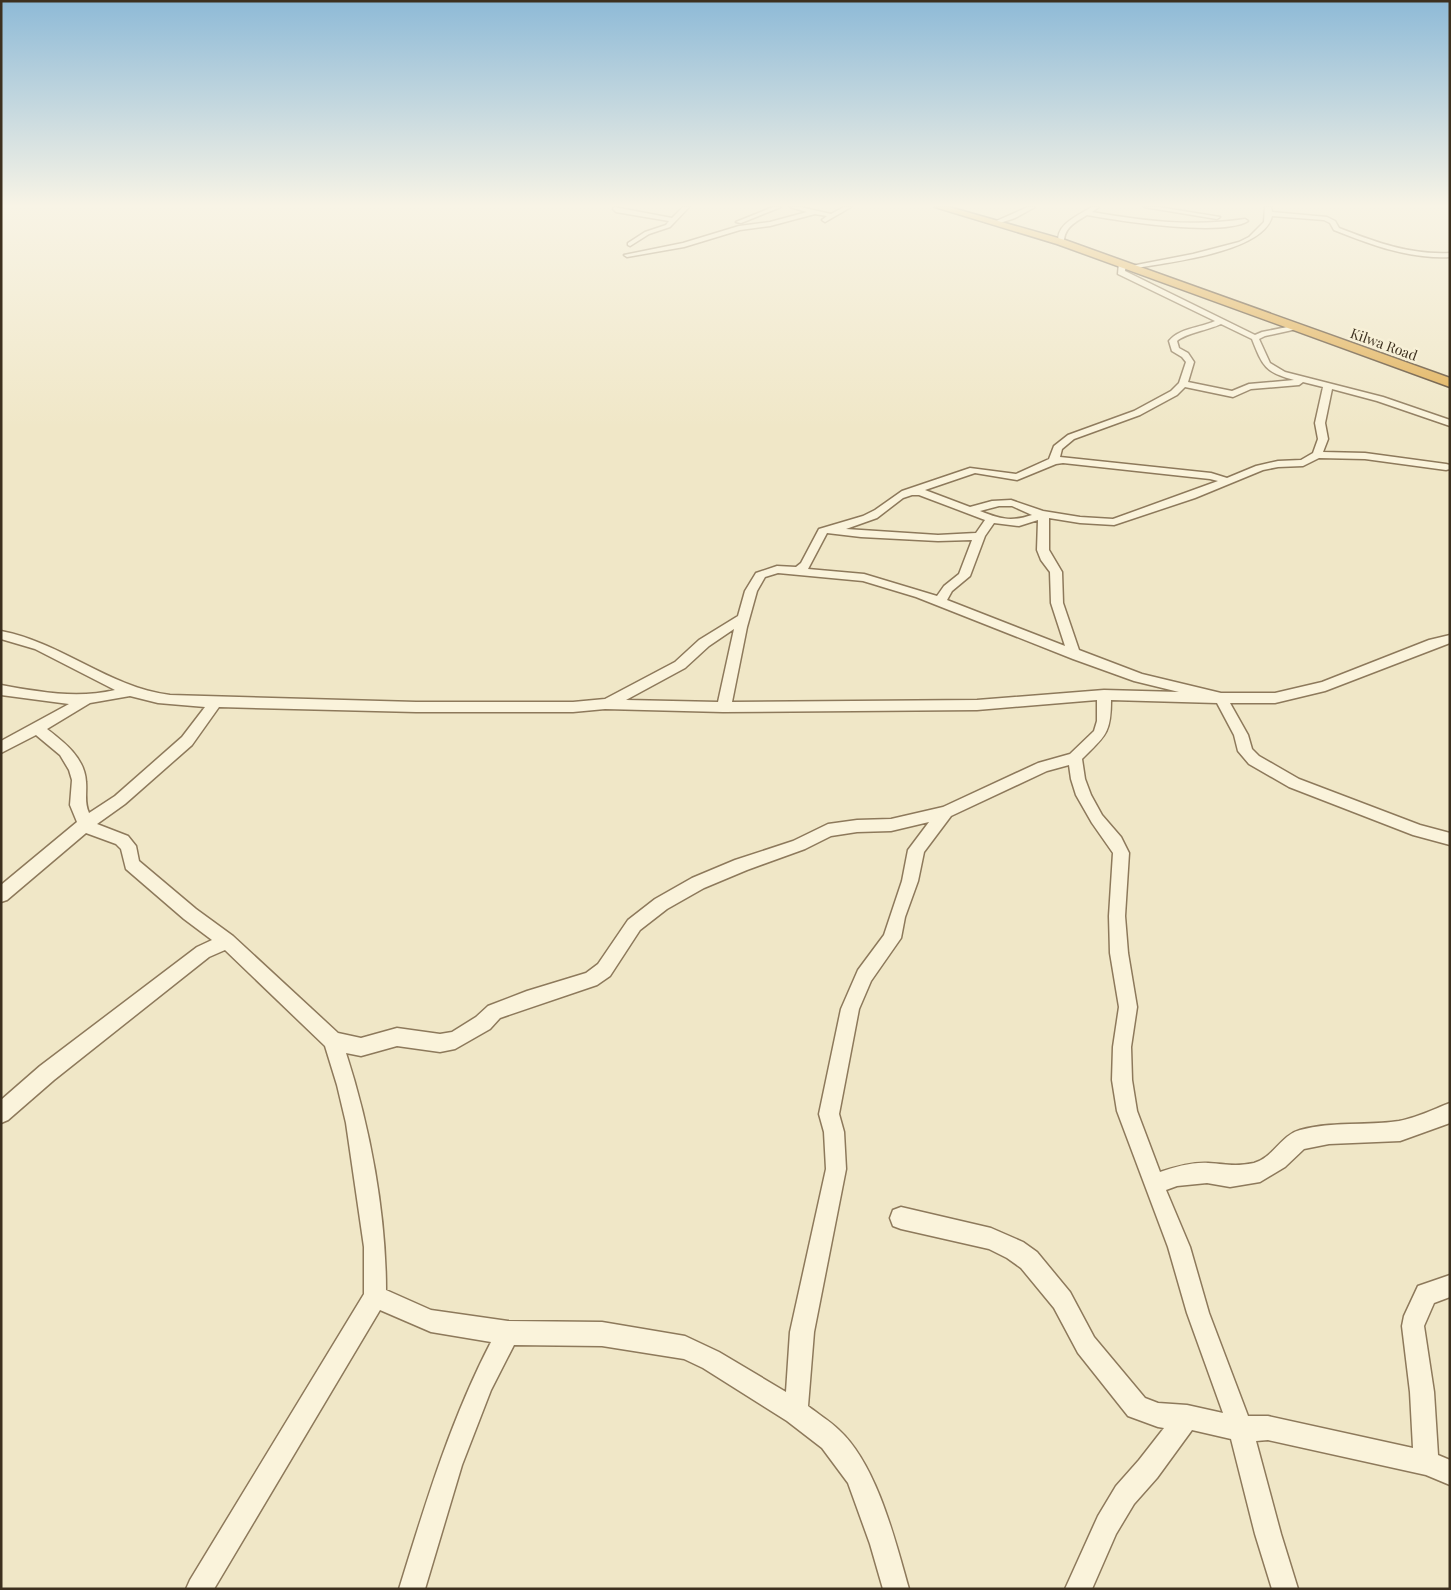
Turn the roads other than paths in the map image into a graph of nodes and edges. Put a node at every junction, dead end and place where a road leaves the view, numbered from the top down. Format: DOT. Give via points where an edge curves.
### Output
graph roads {
  1 [pos="1138,281"];
  2 [pos="1168,281"];
  3 [pos="1220,322"];
  4 [pos="1294,327"];
  5 [pos="1255,338"];
  6 [pos="1310,382"];
  7 [pos="1450,383"];
  8 [pos="1183,384"];
  9 [pos="1328,385"];
  10 [pos="1450,424"];
  11 [pos="1317,455"];
  12 [pos="1054,461"];
  13 [pos="1446,467"];
  14 [pos="1228,481"];
  15 [pos="912,491"];
  16 [pos="969,511"];
  17 [pos="1043,514"];
  18 [pos="991,519"];
  19 [pos="831,530"];
  20 [pos="979,536"];
  21 [pos="797,572"];
  22 [pos="940,601"];
  23 [pos="743,618"];
  24 [pos="1,636"];
  25 [pos="1450,639"];
  26 [pos="1078,656"];
  27 [pos="1,690"];
  28 [pos="130,692"];
  29 [pos="1104,695"];
  30 [pos="1221,698"];
  31 [pos="86,701"];
  32 [pos="216,701"];
  33 [pos="605,704"];
  34 [pos="722,707"];
  35 [pos="38,729"];
  36 [pos="1,748"];
  37 [pos="1075,758"];
  38 [pos="946,812"];
  39 [pos="86,825"];
  40 [pos="1450,839"];
  41 [pos="1,895"];
  42 [pos="227,941"];
  43 [pos="333,1041"];
  44 [pos="1,1113"];
  45 [pos="1450,1113"];
  46 [pos="1154,1185"];
  47 [pos="901,1218"];
  48 [pos="1450,1286"];
  49 [pos="375,1297"];
  50 [pos="508,1333"];
  51 [pos="796,1412"];
  52 [pos="1187,1417"];
  53 [pos="1241,1429"];
  54 [pos="1426,1463"];
  55 [pos="1450,1473"];
  56 [pos="199,1589"];
  57 [pos="412,1589"];
  58 [pos="896,1589"];
  59 [pos="1078,1589"];
  60 [pos="1285,1589"];
  1 -- 3 [label="street"];
  2 -- 4 [label="highway, Kilwa Road"];
  3 -- 5 [label="street"];
  3 -- 8 [label="street" via="1182,333 1173,342 1175,349 1190,362"];
  4 -- 5 [label="street"];
  4 -- 7 [label="highway, Kilwa Road"];
  5 -- 6 [label="street" via="1266,364 1282,374"];
  6 -- 8 [label="street" via="1249,387 1233,394"];
  6 -- 9 [label="street"];
  8 -- 12 [label="street" via="1138,413 1071,437 1057,448"];
  9 -- 10 [label="street"];
  9 -- 11 [label="street" via="1320,423 1323,439"];
  11 -- 13 [label="street" via="1365,456"];
  11 -- 14 [label="street" via="1303,463 1260,468"];
  12 -- 14 [label="street" via="1104,463 1211,476"];
  12 -- 15 [label="street" via="1020,476 974,470"];
  14 -- 17 [label="street" via="1114,522"];
  15 -- 16 [label="street"];
  15 -- 19 [label="street" via="888,503 875,515"];
  16 -- 17 [label="street" via="1006,503"];
  16 -- 18 [label="street"];
  17 -- 18 [label="street" via="1029,521 1011,523"];
  17 -- 26 [label="street" via="1045,556 1056,572 1060,616"];
  18 -- 20 [label="street"];
  19 -- 20 [label="street" via="938,538"];
  19 -- 21 [label="street" via="823,530 806,565"];
  20 -- 22 [label="street" via="964,576 948,589"];
  21 -- 22 [label="street" via="864,578"];
  21 -- 23 [label="street" via="777,568 760,575"];
  22 -- 26 [label="street"];
  23 -- 33 [label="street" via="712,637 680,665"];
  23 -- 34 [label="street" via="728,694"];
  24 -- 28 [label="street" via="13,636 33,644"];
  25 -- 30 [label="street" via="1325,686 1275,698"];
  26 -- 30 [label="street" via="1139,678"];
  27 -- 31 [label="street"];
  28 -- 31 [label="street"];
  28 -- 32 [label="street" via="157,698"];
  29 -- 30 [label="street"];
  29 -- 34 [label="street" via="977,705"];
  29 -- 37 [label="street" via="1104,721 1100,733"];
  30 -- 40 [label="street" via="1241,735 1245,750 1254,760 1278,775 1418,831"];
  31 -- 35 [label="street"];
  32 -- 33 [label="street" via="347,707 573,707"];
  32 -- 39 [label="street" via="187,741 120,800"];
  33 -- 34 [label="street"];
  35 -- 36 [label="street"];
  35 -- 39 [label="street" via="65,751 76,769 80,780 78,805"];
  37 -- 38 [label="street" via="1044,767"];
  37 -- 46 [label="street" via="1084,795 1121,853 1117,916 1128,1007 1122,1047 1122,1080 1127,1111"];
  38 -- 43 [label="street" via="891,825 828,830 799,845 698,883 661,904 634,925 604,970 591,979 494,1012 483,1023 455,1040 440,1043 397,1037 362,1047"];
  38 -- 51 [label="street" via="916,850 892,938 864,976 850,1009 829,1114 834,1132 836,1169 802,1332"];
  39 -- 41 [label="street"];
  39 -- 42 [label="street" via="122,840 128,846 132,864"];
  42 -- 43 [label="street"];
  42 -- 44 [label="street" via="189,962"];
  43 -- 49 [label="street" via="356,1123 375,1247"];
  45 -- 46 [label="street" via="1400,1131 1329,1134 1299,1140 1260,1172 1230,1177 1207,1173 1177,1176"];
  46 -- 53 [label="street" via="1179,1247 1198,1313"];
  47 -- 52 [label="street" via="991,1240 1030,1260 1062,1300 1086,1345 1137,1406 1158,1415"];
  48 -- 54 [label="street" via="1426,1294 1414,1316"];
  49 -- 50 [label="street" via="431,1321"];
  49 -- 56 [label="street"];
  50 -- 51 [label="street" via="602,1334 685,1348 711,1360"];
  50 -- 57 [label="street" via="482,1384 450,1465"];
  51 -- 58 [label="street" via="831,1439 858,1475"];
  52 -- 53 [label="street"];
  52 -- 59 [label="street" via="1125,1495 1107,1525"];
  53 -- 54 [label="street" via="1268,1428"];
  53 -- 60 [label="street"];
  54 -- 55 [label="street"];
}
